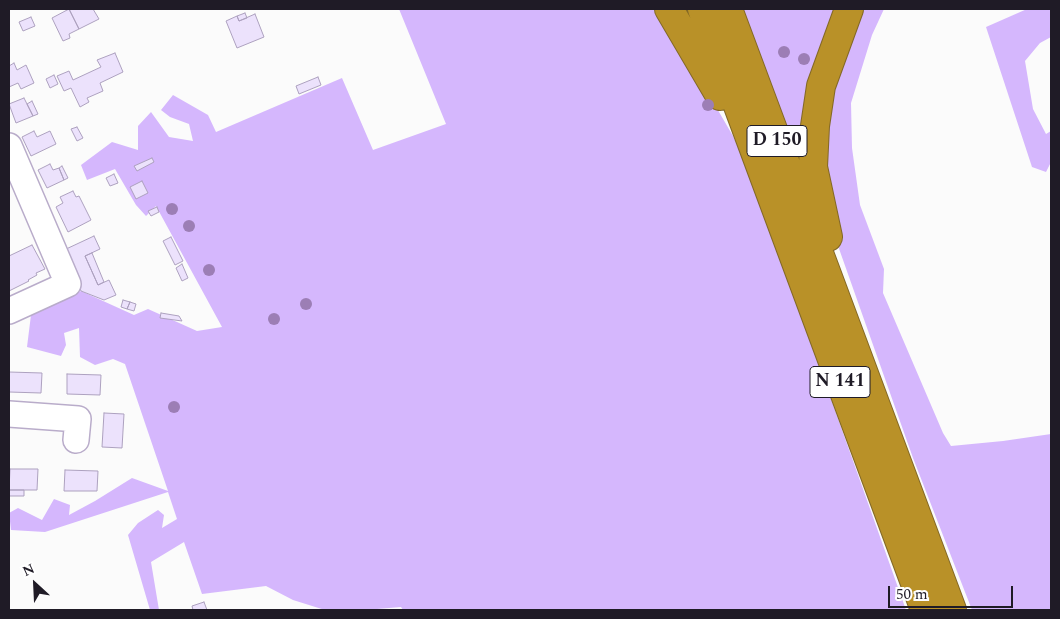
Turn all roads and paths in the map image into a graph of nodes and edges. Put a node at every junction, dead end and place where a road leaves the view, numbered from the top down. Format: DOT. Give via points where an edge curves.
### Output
graph roads {
  1 [pos="668,9"];
  2 [pos="702,9"];
  3 [pos="728,9"];
  4 [pos="849,9"];
  5 [pos="9,146"];
  6 [pos="754,154"];
  7 [pos="826,273"];
  8 [pos="9,311"];
  9 [pos="9,414"];
  10 [pos="76,440"];
  11 [pos="925,610"];
  12 [pos="952,610"];
  1 -- 6 [label="highway"];
  2 -- 6 [label="highway, D 150"];
  3 -- 7 [label="highway, D 150"];
  4 -- 7 [label="highway, N 141" via="821,86 815,126 814,167 830,247"];
  5 -- 8 [label="street" via="68,284"];
  6 -- 11 [label="highway, N 141"];
  7 -- 12 [label="highway, N 141"];
  9 -- 10 [label="street" via="78,419"];
}
